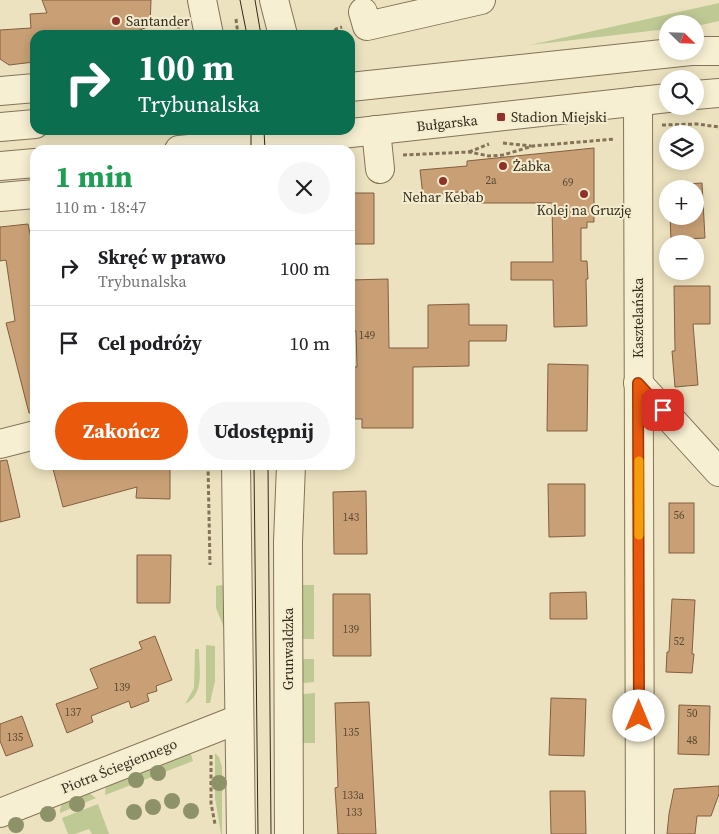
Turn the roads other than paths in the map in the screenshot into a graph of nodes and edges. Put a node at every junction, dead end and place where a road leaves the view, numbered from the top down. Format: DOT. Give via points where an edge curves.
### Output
graph roads {
  1 [pos="202,0"];
  2 [pos="274,0"];
  3 [pos="481,0"];
  4 [pos="365,19"];
  5 [pos="208,30"];
  6 [pos="282,30"];
  7 [pos="719,40"];
  8 [pos="704,46"];
  9 [pos="719,50"];
  10 [pos="704,51"];
  11 [pos="659,54"];
  12 [pos="355,87"];
  13 [pos="30,88"];
  14 [pos="0,91"];
  15 [pos="659,99"];
  16 [pos="638,101"];
  17 [pos="30,124"];
  18 [pos="0,127"];
  19 [pos="291,140"];
  20 [pos="225,142"];
  21 [pos="208,145"];
  22 [pos="327,145"];
  23 [pos="355,149"];
  24 [pos="30,163"];
  25 [pos="0,166"];
  26 [pos="30,194"];
  27 [pos="0,197"];
  28 [pos="638,383"];
  29 [pos="30,436"];
  30 [pos="0,444"];
  31 [pos="236,470"];
  32 [pos="291,470"];
  33 [pos="719,472"];
  34 [pos="239,719"];
  35 [pos="0,813"];
  36 [pos="241,834"];
  37 [pos="289,834"];
  38 [pos="640,834"];
  1 -- 5 [label="street"];
  2 -- 6 [label="street"];
  3 -- 4 [label="street"];
  7 -- 8 [label="street"];
  9 -- 10 [label="street"];
  11 -- 12 [label="street"];
  13 -- 14 [label="street"];
  15 -- 16 [label="street, Bułgarska"];
  16 -- 23 [label="street, Bułgarska" via="378,152"];
  16 -- 28 [label="street, Kasztelańska"];
  17 -- 18 [label="street"];
  19 -- 20 [label="street, Bułgarska"];
  19 -- 22 [label="street, Bułgarska"];
  20 -- 21 [label="street, Bułgarska"];
  24 -- 25 [label="street"];
  26 -- 27 [label="street"];
  28 -- 33 [label="street"];
  28 -- 38 [label="street, Kasztelańska"];
  29 -- 30 [label="street"];
  31 -- 34 [label="street"];
  32 -- 37 [label="street, Grunwaldzka"];
  34 -- 35 [label="street, Piotra Ściegiennego"];
  34 -- 36 [label="street"];
}
